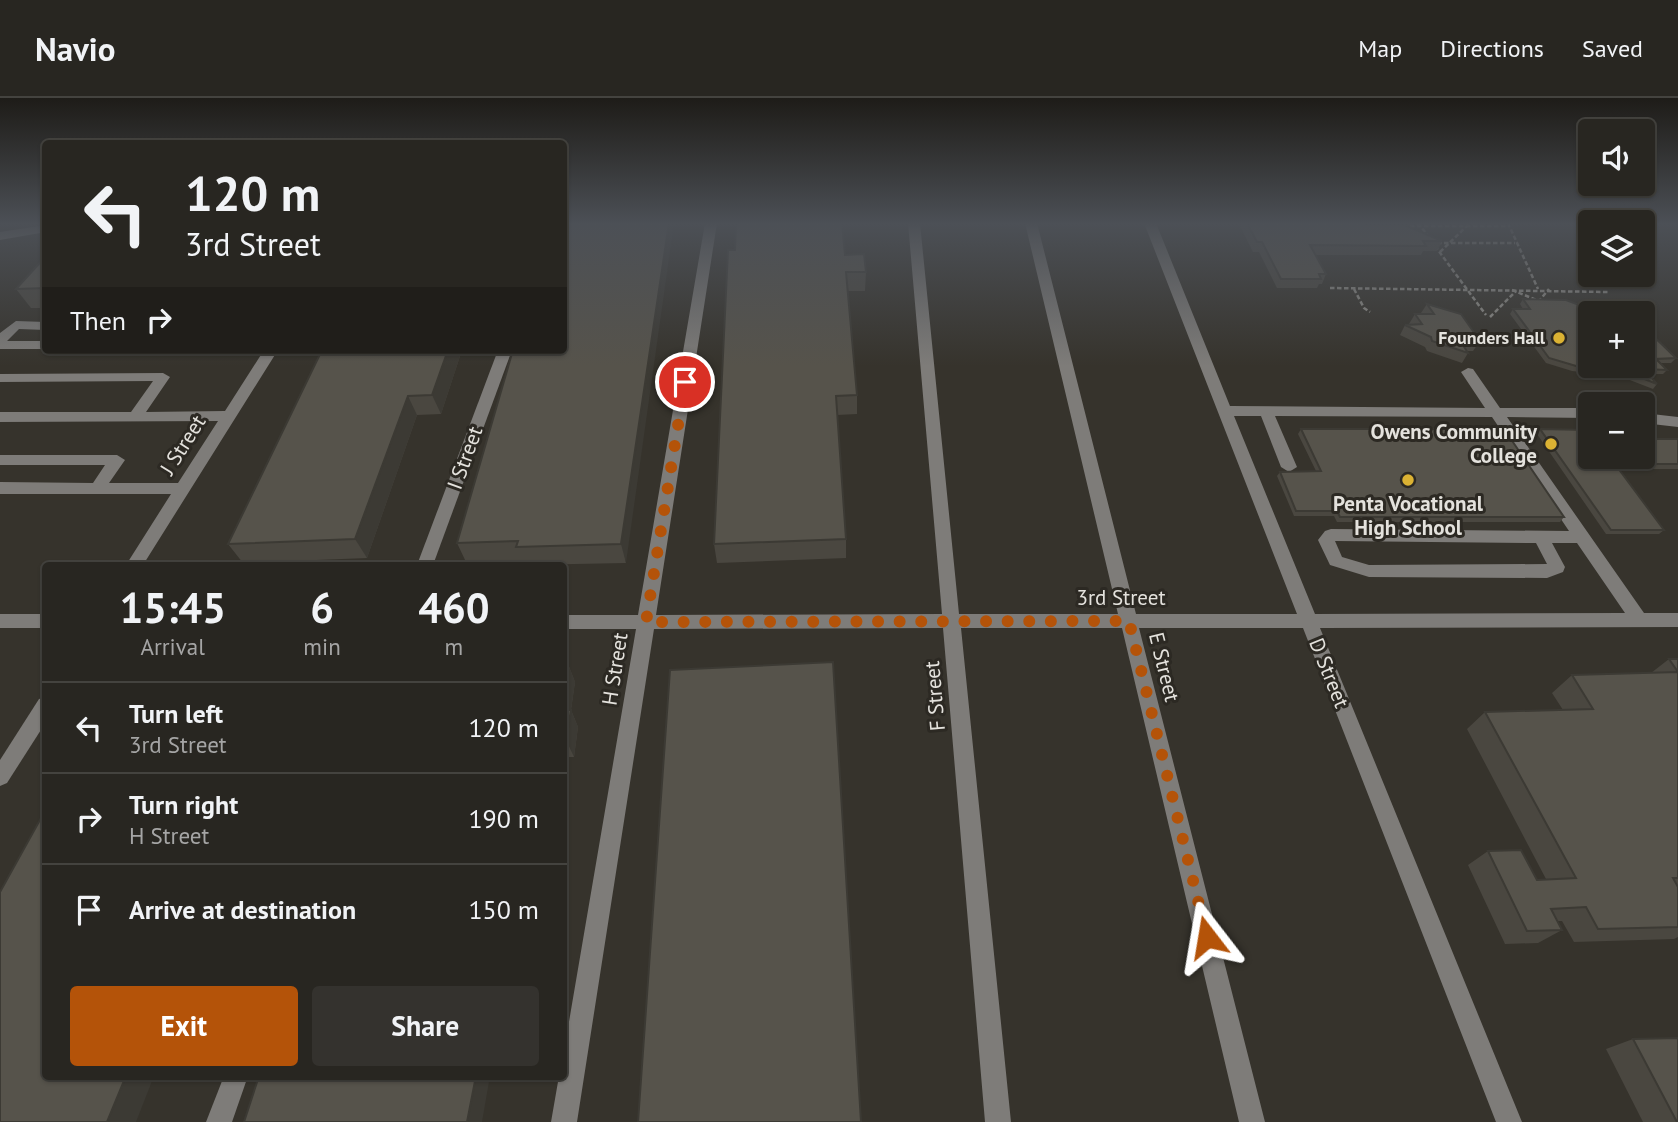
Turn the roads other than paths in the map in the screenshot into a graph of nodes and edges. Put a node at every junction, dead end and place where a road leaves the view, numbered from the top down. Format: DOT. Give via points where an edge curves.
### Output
graph roads {
  1 [pos="703,271"];
  2 [pos="918,271"];
  3 [pos="1043,271"];
  4 [pos="1169,271"];
  5 [pos="42,326"];
  6 [pos="0,343"];
  7 [pos="42,345"];
  8 [pos="268,354"];
  9 [pos="504,354"];
  10 [pos="1468,372"];
  11 [pos="0,378"];
  12 [pos="1225,411"];
  13 [pos="1266,411"];
  14 [pos="1497,411"];
  15 [pos="1578,413"];
  16 [pos="135,416"];
  17 [pos="228,416"];
  18 [pos="0,417"];
  19 [pos="1655,419"];
  20 [pos="1678,422"];
  21 [pos="0,460"];
  22 [pos="1289,467"];
  23 [pos="0,488"];
  24 [pos="98,488"];
  25 [pos="183,489"];
  26 [pos="1541,537"];
  27 [pos="1583,537"];
  28 [pos="136,562"];
  29 [pos="426,562"];
  30 [pos="1639,620"];
  31 [pos="1678,620"];
  32 [pos="0,621"];
  33 [pos="42,621"];
  34 [pos="951,621"];
  35 [pos="1129,621"];
  36 [pos="1308,621"];
  37 [pos="567,622"];
  38 [pos="646,622"];
  39 [pos="42,711"];
  40 [pos="0,777"];
  41 [pos="235,1080"];
  42 [pos="219,1122"];
  43 [pos="564,1122"];
  44 [pos="999,1122"];
  45 [pos="1252,1122"];
  46 [pos="1509,1122"];
  1 -- 38 [label="street, H Street"];
  2 -- 34 [label="street, F Street"];
  3 -- 35 [label="street, E Street"];
  4 -- 12 [label="street, D Street"];
  5 -- 6 [label="street" via="16,325"];
  6 -- 7 [label="street"];
  8 -- 17 [label="street, J Street"];
  9 -- 29 [label="street, I Street"];
  10 -- 14 [label="street"];
  11 -- 16 [label="street" via="163,377"];
  12 -- 13 [label="street"];
  12 -- 36 [label="street, D Street"];
  13 -- 14 [label="street"];
  13 -- 22 [label="street"];
  14 -- 15 [label="street"];
  14 -- 27 [label="street"];
  16 -- 17 [label="street"];
  16 -- 18 [label="street"];
  17 -- 25 [label="street, J Street"];
  19 -- 20 [label="street"];
  21 -- 24 [label="street" via="117,460"];
  23 -- 24 [label="street"];
  24 -- 25 [label="street"];
  25 -- 28 [label="street, J Street"];
  26 -- 26 [label="street" via="1331,535 1326,540 1336,561 1370,571 1547,572 1557,567"];
  26 -- 27 [label="street"];
  27 -- 30 [label="street"];
  30 -- 31 [label="street, 3rd Street"];
  30 -- 36 [label="street, 3rd Street"];
  32 -- 33 [label="street"];
  34 -- 35 [label="street, 3rd Street"];
  34 -- 38 [label="street, 3rd Street"];
  34 -- 44 [label="street, F Street"];
  35 -- 36 [label="street, 3rd Street"];
  35 -- 45 [label="street, E Street"];
  36 -- 46 [label="street, D Street"];
  37 -- 38 [label="street, 3rd Street"];
  38 -- 43 [label="street, H Street"];
  39 -- 40 [label="street"];
  41 -- 42 [label="street"];
}
